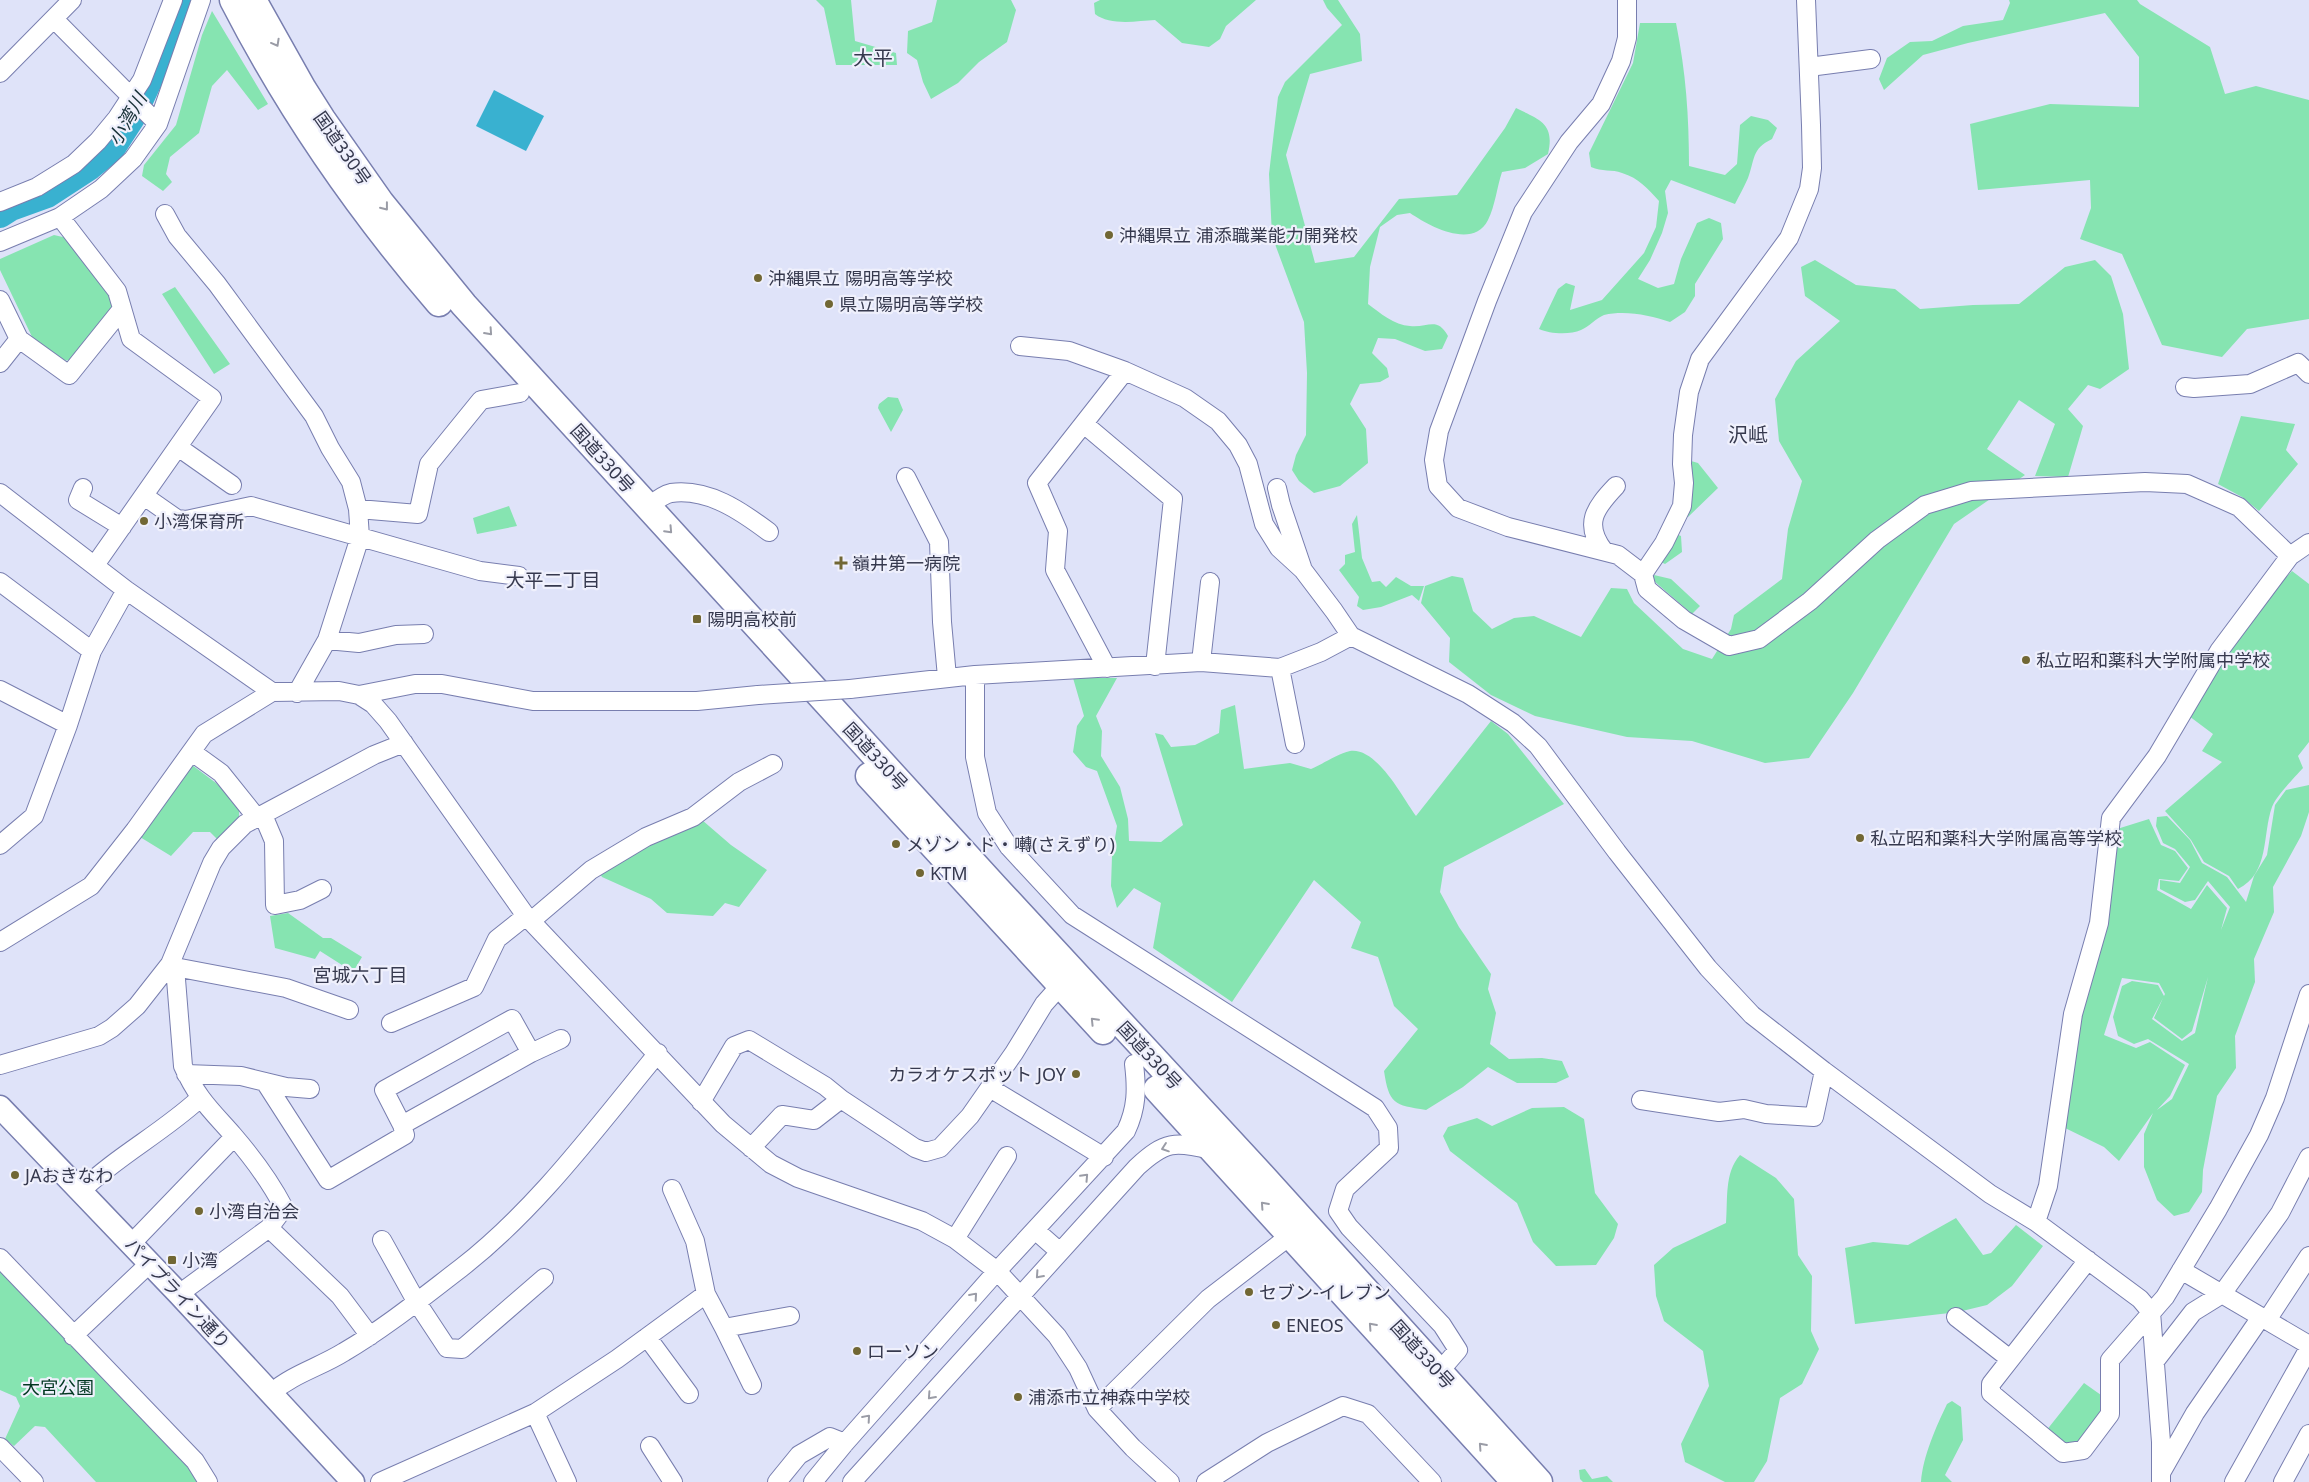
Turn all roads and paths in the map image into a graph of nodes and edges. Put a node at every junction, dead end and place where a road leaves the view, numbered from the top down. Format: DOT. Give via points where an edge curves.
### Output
graph roads {
  1 [pos="72,0"];
  2 [pos="173,0"];
  3 [pos="201,0"];
  4 [pos="233,0"];
  5 [pos="253,0"];
  6 [pos="1628,0"];
  7 [pos="1806,0"];
  8 [pos="54,20"];
  9 [pos="1871,59"];
  10 [pos="1809,67"];
  11 [pos="0,73"];
  12 [pos="132,98"];
  13 [pos="158,124"];
  14 [pos="0,202"];
  15 [pos="165,214"];
  16 [pos="60,217"];
  17 [pos="0,242"];
  18 [pos="0,300"];
  19 [pos="122,309"];
  20 [pos="20,339"];
  21 [pos="1020,346"];
  22 [pos="0,363"];
  23 [pos="1125,371"];
  24 [pos="2309,374"];
  25 [pos="2185,387"];
  26 [pos="520,394"];
  27 [pos="1084,424"];
  28 [pos="178,447"];
  29 [pos="906,477"];
  30 [pos="232,484"];
  31 [pos="1616,486"];
  32 [pos="83,488"];
  33 [pos="1278,488"];
  34 [pos="0,493"];
  35 [pos="144,496"];
  36 [pos="648,507"];
  37 [pos="358,509"];
  38 [pos="122,527"];
  39 [pos="769,532"];
  40 [pos="360,537"];
  41 [pos="2309,543"];
  42 [pos="1604,551"];
  43 [pos="2290,556"];
  44 [pos="95,565"];
  45 [pos="1303,570"];
  46 [pos="1643,574"];
  47 [pos="519,576"];
  48 [pos="0,582"];
  49 [pos="1210,582"];
  50 [pos="126,590"];
  51 [pos="424,634"];
  52 [pos="1351,636"];
  53 [pos="327,640"];
  54 [pos="92,651"];
  55 [pos="1201,662"];
  56 [pos="1155,666"];
  57 [pos="1107,668"];
  58 [pos="1280,668"];
  59 [pos="975,675"];
  60 [pos="947,677"];
  61 [pos="0,690"];
  62 [pos="272,692"];
  63 [pos="298,693"];
  64 [pos="359,695"];
  65 [pos="68,725"];
  66 [pos="404,743"];
  67 [pos="1295,744"];
  68 [pos="192,752"];
  69 [pos="773,764"];
  70 [pos="260,816"];
  71 [pos="0,845"];
  72 [pos="322,889"];
  73 [pos="528,918"];
  74 [pos="0,942"];
  75 [pos="173,965"];
  76 [pos="1060,986"];
  77 [pos="2309,994"];
  78 [pos="349,1010"];
  79 [pos="391,1023"];
  80 [pos="561,1039"];
  81 [pos="658,1053"];
  82 [pos="531,1054"];
  83 [pos="1134,1064"];
  84 [pos="0,1065"];
  85 [pos="1824,1071"];
  86 [pos="186,1074"];
  87 [pos="265,1082"];
  88 [pos="990,1088"];
  89 [pos="310,1089"];
  90 [pos="199,1099"];
  91 [pos="841,1099"];
  92 [pos="1641,1100"];
  93 [pos="701,1102"];
  94 [pos="0,1106"];
  95 [pos="402,1124"];
  96 [pos="234,1136"];
  97 [pos="751,1148"];
  98 [pos="1212,1150"];
  99 [pos="1007,1156"];
  100 [pos="2309,1156"];
  101 [pos="1104,1157"];
  102 [pos="672,1189"];
  103 [pos="81,1191"];
  104 [pos="2036,1222"];
  105 [pos="269,1228"];
  106 [pos="1035,1230"];
  107 [pos="1291,1235"];
  108 [pos="955,1239"];
  109 [pos="382,1240"];
  110 [pos="131,1244"];
  111 [pos="1060,1252"];
  112 [pos="2309,1256"];
  113 [pos="0,1258"];
  114 [pos="2088,1260"];
  115 [pos="150,1263"];
  116 [pos="2181,1270"];
  117 [pos="997,1271"];
  118 [pos="544,1278"];
  119 [pos="179,1294"];
  120 [pos="706,1294"];
  121 [pos="2222,1294"];
  122 [pos="1020,1296"];
  123 [pos="416,1300"];
  124 [pos="2151,1312"];
  125 [pos="790,1316"];
  126 [pos="1956,1317"];
  127 [pos="2264,1319"];
  128 [pos="724,1328"];
  129 [pos="73,1336"];
  130 [pos="370,1336"];
  131 [pos="647,1337"];
  132 [pos="2309,1347"];
  133 [pos="2010,1359"];
  134 [pos="2155,1361"];
  135 [pos="1439,1372"];
  136 [pos="752,1385"];
  137 [pos="272,1393"];
  138 [pos="690,1394"];
  139 [pos="1097,1409"];
  140 [pos="534,1413"];
  141 [pos="2309,1434"];
  142 [pos="845,1443"];
  143 [pos="650,1446"];
  144 [pos="0,1447"];
  145 [pos="2161,1478"];
  146 [pos="34,1482"];
  147 [pos="208,1482"];
  148 [pos="353,1482"];
  149 [pos="380,1482"];
  150 [pos="567,1482"];
  151 [pos="673,1482"];
  152 [pos="777,1482"];
  153 [pos="813,1482"];
  154 [pos="852,1482"];
  155 [pos="1170,1482"];
  156 [pos="1206,1482"];
  157 [pos="1432,1482"];
  158 [pos="1514,1482"];
  159 [pos="1540,1482"];
  160 [pos="2234,1482"];
  161 [pos="2283,1482"];
  1 -- 8 [label="street"];
  2 -- 12 [label="street"];
  3 -- 13 [label="street"];
  4 -- 26 [label="highway, 国道330号" via="269,69 314,142 368,217"];
  5 -- 36 [label="highway, 国道330号, one-way" via="303,89 382,203 464,306"];
  6 -- 42 [label="street" via="1627,38 1621,61 1600,104 1569,142 1523,212 1450,397 1434,460 1438,486 1458,508 1508,527"];
  7 -- 10 [label="street"];
  8 -- 11 [label="street"];
  8 -- 12 [label="street"];
  9 -- 10 [label="street"];
  10 -- 46 [label="street" via="1812,168 1809,189 1789,238 1700,359 1689,392 1683,435 1682,506 1664,544"];
  12 -- 13 [label="street"];
  12 -- 14 [label="street" via="98,142 74,164 37,187"];
  13 -- 16 [label="street" via="133,159 101,190"];
  15 -- 37 [label="street" via="176,236 217,284 314,416 351,482"];
  16 -- 17 [label="street"];
  16 -- 19 [label="street" via="117,291"];
  18 -- 20 [label="street"];
  19 -- 20 [label="street" via="69,374"];
  19 -- 28 [label="street" via="131,338 212,398"];
  20 -- 22 [label="street"];
  21 -- 23 [label="street" via="1069,351"];
  23 -- 27 [label="street"];
  23 -- 45 [label="street" via="1185,398 1218,421 1238,445 1248,464 1264,524 1279,548"];
  24 -- 25 [label="street" via="2298,363 2250,384"];
  26 -- 37 [label="street" via="481,400 429,464 418,514"];
  26 -- 76 [label="highway, 国道330号"];
  27 -- 56 [label="street" via="1173,499"];
  27 -- 57 [label="street" via="1037,483 1058,530 1055,570"];
  28 -- 30 [label="street"];
  28 -- 35 [label="street"];
  29 -- 60 [label="street" via="939,542"];
  31 -- 42 [label="street" via="1597,509 1591,524 1595,539"];
  32 -- 38 [label="street" via="78,500"];
  33 -- 45 [label="street"];
  34 -- 44 [label="street"];
  35 -- 38 [label="street"];
  35 -- 40 [label="street" via="177,519 186,520 251,506"];
  36 -- 39 [label="street" via="670,494 703,494 746,514"];
  36 -- 135 [label="highway, 国道330号, one-way"];
  37 -- 40 [label="street"];
  38 -- 44 [label="street"];
  40 -- 47 [label="street" via="480,571"];
  40 -- 53 [label="street"];
  41 -- 43 [label="street"];
  42 -- 46 [label="street" via="1618,555"];
  43 -- 46 [label="street" via="2239,506 2187,484 2145,482 1971,491 1925,505 1876,540 1810,601 1759,639 1729,646 1684,620 1647,589"];
  43 -- 104 [label="street" via="2219,651 2157,756 2111,818 2099,923 2072,1014 2048,1186"];
  44 -- 50 [label="street"];
  45 -- 52 [label="street"];
  48 -- 54 [label="street"];
  49 -- 55 [label="street"];
  50 -- 54 [label="street"];
  50 -- 62 [label="street"];
  51 -- 53 [label="street" via="396,635 359,643"];
  52 -- 58 [label="street"];
  52 -- 85 [label="street" via="1468,694 1513,723 1538,746 1708,968 1752,1015"];
  53 -- 63 [label="street"];
  54 -- 65 [label="street"];
  55 -- 56 [label="street"];
  55 -- 58 [label="street"];
  56 -- 57 [label="street"];
  57 -- 59 [label="street"];
  58 -- 67 [label="street"];
  59 -- 60 [label="street"];
  59 -- 135 [label="street" via="975,757 987,813 1016,854 1072,915 1375,1108 1388,1128 1389,1148 1345,1189 1338,1211 1442,1325 1458,1350"];
  60 -- 64 [label="street, bridge" via="850,689 697,701 533,702 442,684 415,684"];
  61 -- 65 [label="street"];
  62 -- 63 [label="street"];
  62 -- 68 [label="street" via="204,734"];
  63 -- 64 [label="street"];
  64 -- 66 [label="street" via="373,704"];
  65 -- 71 [label="street" via="34,816"];
  66 -- 70 [label="street" via="374,755"];
  66 -- 73 [label="street"];
  68 -- 70 [label="street" via="221,774"];
  68 -- 74 [label="street" via="91,886"];
  69 -- 73 [label="street" via="739,782 693,817 646,837 591,870"];
  70 -- 72 [label="street" via="274,841 275,905 300,900"];
  70 -- 75 [label="street" via="245,824 221,848 212,863"];
  73 -- 79 [label="street" via="497,939 474,987"];
  73 -- 81 [label="street"];
  75 -- 78 [label="street" via="286,988"];
  75 -- 84 [label="street" via="137,1006 99,1036"];
  75 -- 86 [label="street"];
  83 -- 76 [label="highway, 国道330号, one-way"];
  76 -- 88 [label="street" via="1044,1004"];
  77 -- 116 [label="street" via="2275,1098 2259,1135"];
  80 -- 82 [label="street"];
  81 -- 93 [label="street"];
  81 -- 123 [label="street" via="517,1220"];
  82 -- 95 [label="street"];
  82 -- 95 [label="street" via="512,1019 384,1090"];
  83 -- 98 [label="highway, 国道330号"];
  83 -- 101 [label="street" via="1137,1090 1132,1118 1126,1131"];
  85 -- 92 [label="street" via="1814,1117 1744,1110 1719,1112"];
  85 -- 104 [label="street" via="1990,1194"];
  86 -- 87 [label="street" via="241,1076"];
  86 -- 90 [label="street"];
  87 -- 89 [label="street"];
  87 -- 95 [label="street" via="328,1180 405,1135"];
  88 -- 91 [label="street" via="970,1116 940,1148 926,1152"];
  88 -- 101 [label="street"];
  90 -- 96 [label="street"];
  90 -- 103 [label="street"];
  91 -- 93 [label="street" via="749,1040 734,1046"];
  91 -- 97 [label="street" via="814,1120 782,1115"];
  93 -- 97 [label="street"];
  94 -- 103 [label="main road, パイプライン通り"];
  96 -- 105 [label="street" via="284,1208"];
  96 -- 110 [label="street"];
  97 -- 108 [label="street" via="771,1164 798,1178 922,1222"];
  107 -- 98 [label="highway, 国道330号, one-way"];
  98 -- 111 [label="street, one-way" via="1179,1144 1154,1151"];
  99 -- 108 [label="street"];
  100 -- 121 [label="street" via="2280,1213"];
  106 -- 101 [label="street, one-way"];
  102 -- 120 [label="street" via="695,1241"];
  103 -- 110 [label="main road, パイプライン通り"];
  104 -- 114 [label="street"];
  105 -- 119 [label="street"];
  105 -- 130 [label="street" via="340,1296"];
  106 -- 111 [label="street"];
  106 -- 117 [label="street"];
  107 -- 139 [label="street" via="1208,1299"];
  158 -- 107 [label="highway, 国道330号, one-way"];
  108 -- 117 [label="street"];
  109 -- 123 [label="street"];
  110 -- 115 [label="main road, パイプライン通り"];
  111 -- 122 [label="street, one-way"];
  112 -- 127 [label="street"];
  113 -- 129 [label="street"];
  114 -- 124 [label="street"];
  114 -- 133 [label="street"];
  115 -- 119 [label="main road, パイプライン通り"];
  115 -- 129 [label="street"];
  116 -- 121 [label="street"];
  116 -- 124 [label="street" via="2165,1297"];
  117 -- 122 [label="street"];
  142 -- 117 [label="street, one-way"];
  118 -- 123 [label="street" via="462,1349 447,1348"];
  119 -- 137 [label="main road, パイプライン通り"];
  120 -- 128 [label="street"];
  120 -- 131 [label="street"];
  121 -- 127 [label="street"];
  121 -- 134 [label="street" via="2193,1312"];
  122 -- 139 [label="street" via="1057,1336 1078,1368"];
  122 -- 154 [label="street, one-way"];
  123 -- 130 [label="street"];
  124 -- 133 [label="street" via="2110,1360 2110,1414 2083,1450 2063,1453 1992,1393 1991,1384"];
  124 -- 134 [label="street"];
  125 -- 128 [label="street"];
  126 -- 133 [label="street"];
  127 -- 132 [label="street"];
  127 -- 145 [label="street" via="2195,1413"];
  128 -- 136 [label="street"];
  129 -- 147 [label="street" via="195,1461"];
  130 -- 137 [label="street" via="341,1354 284,1381"];
  131 -- 138 [label="street"];
  131 -- 140 [label="street"];
  132 -- 160 [label="street"];
  134 -- 145 [label="street"];
  135 -- 159 [label="highway, 国道330号"];
  137 -- 148 [label="main road, パイプライン通り"];
  139 -- 155 [label="street"];
  140 -- 149 [label="street"];
  140 -- 150 [label="street"];
  141 -- 161 [label="street"];
  142 -- 152 [label="street" via="830,1437 799,1455"];
  142 -- 153 [label="street"];
  143 -- 151 [label="street"];
  144 -- 146 [label="street"];
  156 -- 157 [label="street" via="1267,1444 1343,1406 1368,1414"];
}
